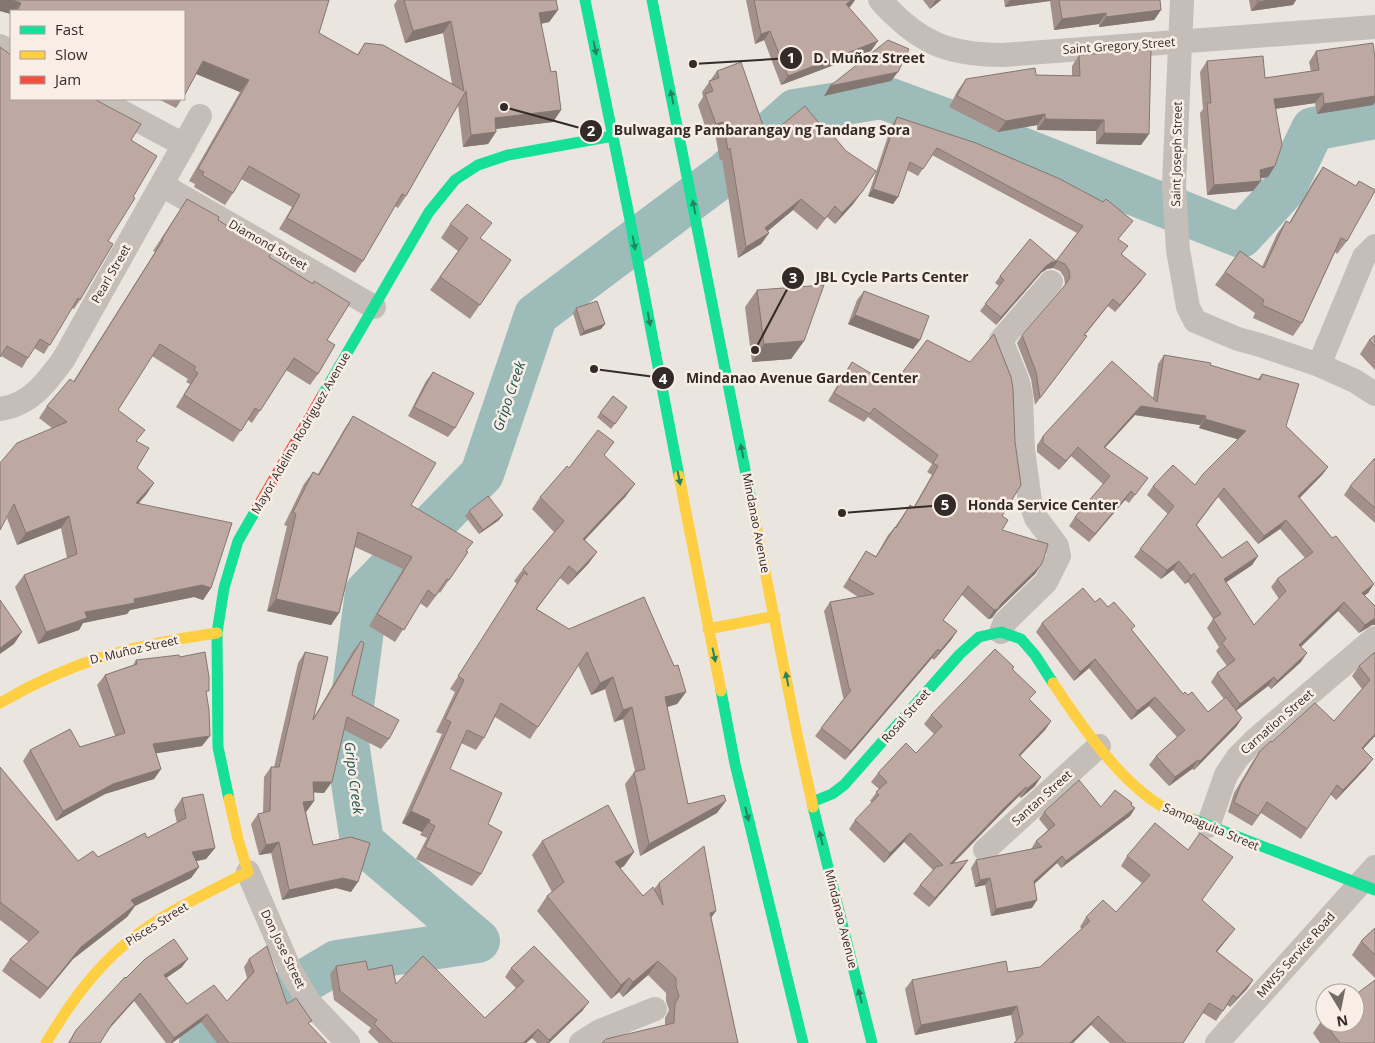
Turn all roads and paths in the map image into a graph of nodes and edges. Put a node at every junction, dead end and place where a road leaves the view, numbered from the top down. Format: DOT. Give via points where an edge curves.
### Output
graph roads {
  1 [pos="585,0"];
  2 [pos="652,0"];
  3 [pos="880,0"];
  4 [pos="1182,0"];
  5 [pos="1375,27"];
  6 [pos="1181,41"];
  7 [pos="100,100"];
  8 [pos="200,116"];
  9 [pos="613,136"];
  10 [pos="184,145"];
  11 [pos="162,185"];
  12 [pos="1375,246"];
  13 [pos="1051,282"];
  14 [pos="374,307"];
  15 [pos="1319,365"];
  16 [pos="1375,394"];
  17 [pos="0,409"];
  18 [pos="775,616"];
  19 [pos="708,629"];
  20 [pos="1001,632"];
  21 [pos="217,633"];
  22 [pos="1375,638"];
  23 [pos="0,702"];
  24 [pos="1099,746"];
  25 [pos="812,802"];
  26 [pos="1208,826"];
  27 [pos="985,850"];
  28 [pos="248,872"];
  29 [pos="1370,880"];
  30 [pos="655,1009"];
  31 [pos="46,1043"];
  32 [pos="348,1043"];
  33 [pos="581,1043"];
  34 [pos="803,1043"];
  35 [pos="872,1043"];
  36 [pos="1217,1043"];
  1 -- 9 [label="main road, one-way"];
  18 -- 2 [label="main road, Mindanao Avenue, one-way"];
  3 -- 6 [label="street, Saint Gregory Street" via="913,32 959,52 981,55"];
  4 -- 6 [label="street, Saint Joseph Street"];
  5 -- 6 [label="street, Saint Gregory Street"];
  6 -- 15 [label="street, Saint Joseph Street" via="1174,185 1178,250 1188,307 1195,321 1238,339"];
  7 -- 10 [label="street"];
  8 -- 10 [label="street, Pearl Street"];
  9 -- 14 [label="main road, Mayor Adelina Rodriguez Avenue" via="508,155 478,164 455,180 429,212"];
  9 -- 19 [label="main road, one-way"];
  10 -- 11 [label="street, Pearl Street"];
  11 -- 14 [label="street, Diamond Street"];
  11 -- 17 [label="street, Pearl Street" via="58,367 42,388 23,403"];
  12 -- 15 [label="street" via="1364,257"];
  13 -- 20 [label="street" via="1001,340 1020,389 1022,450 1030,501 1036,518 1057,546 1060,556 1046,582 1005,622"];
  14 -- 21 [label="main road, Mayor Adelina Rodriguez Avenue" via="238,541 224,588"];
  15 -- 16 [label="street, Saint Joseph Street"];
  18 -- 19 [label="main road"];
  25 -- 18 [label="main road, Mindanao Avenue, one-way"];
  19 -- 34 [label="main road, one-way" via="735,764"];
  20 -- 24 [label="main road, Sampaguita Street" via="1021,638"];
  20 -- 25 [label="main road, Rosal Street" via="979,637 960,654 844,785"];
  21 -- 23 [label="main road, D. Muñoz Street" via="130,648 79,664"];
  21 -- 28 [label="main road, Mayor Adelina Rodriguez Avenue" via="218,747"];
  22 -- 26 [label="street, Carnation Street" via="1238,757 1226,775"];
  24 -- 26 [label="main road, Sampaguita Street" via="1125,778 1146,796 1164,808"];
  24 -- 27 [label="street, Santan Street"];
  35 -- 25 [label="main road, Mindanao Avenue, one-way"];
  26 -- 29 [label="main road, Sampaguita Street"];
  28 -- 31 [label="main road, Pisces Street" via="148,926 121,946 70,1003"];
  28 -- 32 [label="street, Don Jose Street" via="296,980 309,1002"];
  29 -- 36 [label="street, MWSS Service Road"];
  30 -- 33 [label="street" via="600,1031"];
}
